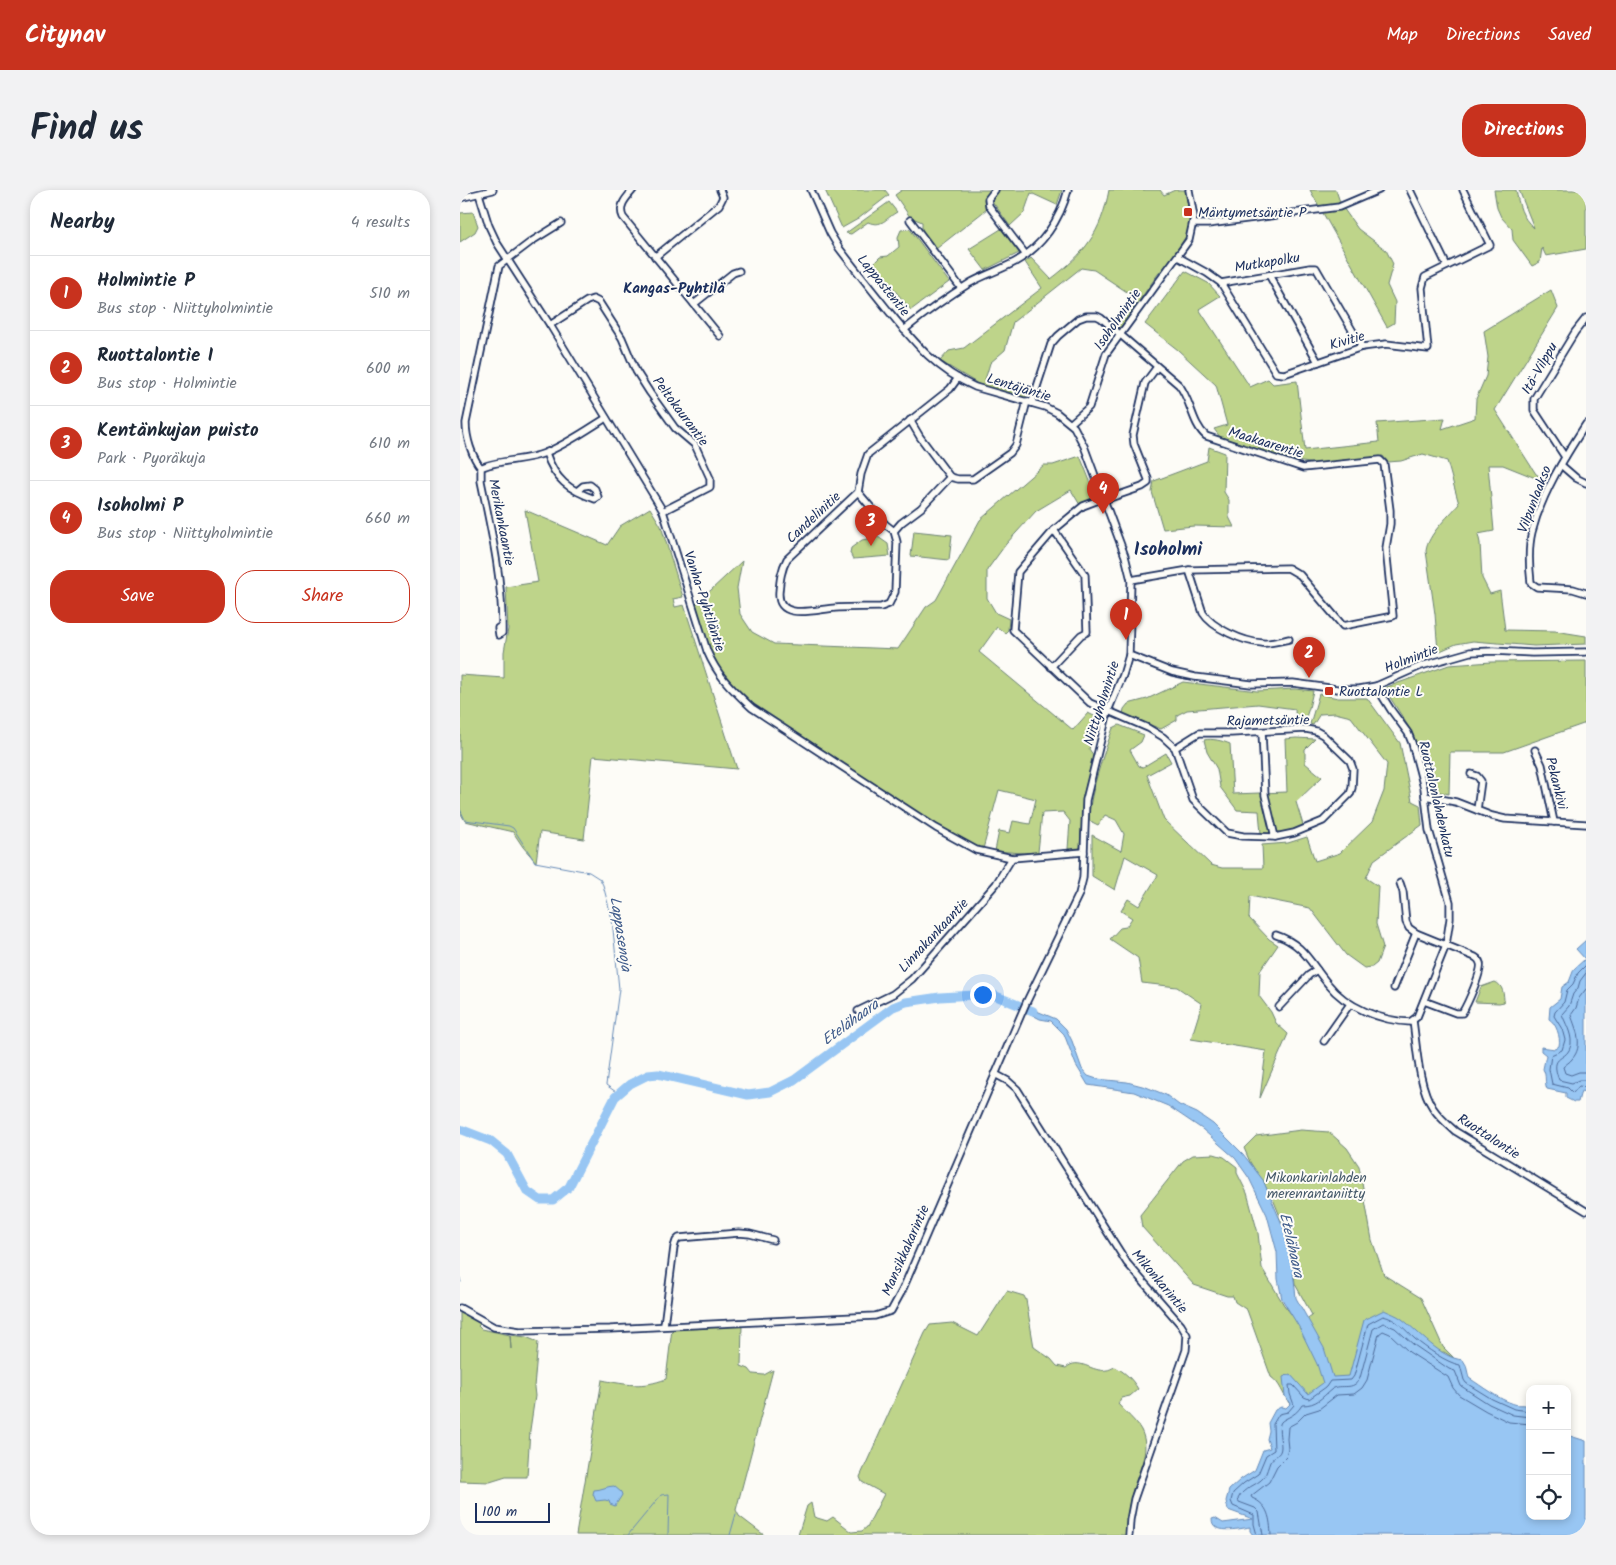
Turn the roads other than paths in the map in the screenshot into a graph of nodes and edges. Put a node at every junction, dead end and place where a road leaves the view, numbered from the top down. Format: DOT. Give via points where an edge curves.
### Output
graph roads {
  1 [pos="493,190"];
  2 [pos="633,190"];
  3 [pos="720,190"];
  4 [pos="811,190"];
  5 [pos="995,190"];
  6 [pos="1068,190"];
  7 [pos="1189,190"];
  8 [pos="1379,190"];
  9 [pos="1410,190"];
  10 [pos="1463,190"];
  11 [pos="479,194"];
  12 [pos="460,198"];
  13 [pos="910,220"];
  14 [pos="562,223"];
  15 [pos="1193,224"];
  16 [pos="1026,255"];
  17 [pos="1178,256"];
  18 [pos="655,257"];
  19 [pos="506,259"];
  20 [pos="1447,266"];
  21 [pos="739,271"];
  22 [pos="1269,275"];
  23 [pos="1221,283"];
  24 [pos="961,288"];
  25 [pos="694,304"];
  26 [pos="1586,318"];
  27 [pos="550,324"];
  28 [pos="904,330"];
  29 [pos="1120,333"];
  30 [pos="720,336"];
  31 [pos="1362,347"];
  32 [pos="1318,362"];
  33 [pos="1158,367"];
  34 [pos="958,378"];
  35 [pos="1029,402"];
  36 [pos="606,418"];
  37 [pos="910,420"];
  38 [pos="1071,424"];
  39 [pos="1586,424"];
  40 [pos="546,453"];
  41 [pos="1565,457"];
  42 [pos="1561,465"];
  43 [pos="481,468"];
  44 [pos="950,477"];
  45 [pos="1586,483"];
  46 [pos="577,491"];
  47 [pos="858,492"];
  48 [pos="1104,498"];
  49 [pos="662,511"];
  50 [pos="1054,530"];
  51 [pos="894,531"];
  52 [pos="1189,570"];
  53 [pos="1131,580"];
  54 [pos="1586,593"];
  55 [pos="502,626"];
  56 [pos="1289,639"];
  57 [pos="1586,652"];
  58 [pos="1129,655"];
  59 [pos="1051,667"];
  60 [pos="1376,686"];
  61 [pos="1108,711"];
  62 [pos="1262,732"];
  63 [pos="1175,748"];
  64 [pos="1535,750"];
  65 [pos="1471,774"];
  66 [pos="1425,796"];
  67 [pos="1477,810"];
  68 [pos="1554,822"];
  69 [pos="1586,824"];
  70 [pos="1275,837"];
  71 [pos="1084,852"];
  72 [pos="1012,858"];
  73 [pos="1400,883"];
  74 [pos="1416,932"];
  75 [pos="1276,935"];
  76 [pos="1446,945"];
  77 [pos="1317,970"];
  78 [pos="1394,988"];
  79 [pos="1424,1001"];
  80 [pos="1350,1004"];
  81 [pos="1279,1007"];
  82 [pos="858,1011"];
  83 [pos="1413,1020"];
  84 [pos="1324,1041"];
  85 [pos="994,1074"];
  86 [pos="1586,1211"];
  87 [pos="773,1240"];
  88 [pos="460,1308"];
  89 [pos="664,1325"];
  90 [pos="1129,1535"];
  1 -- 11 [label="street"];
  2 -- 18 [label="street" via="622,204 621,212"];
  3 -- 18 [label="street" via="723,197 719,205"];
  4 -- 28 [label="street, Lappastentie" via="839,248"];
  5 -- 16 [label="street" via="988,199 989,206"];
  6 -- 16 [label="street" via="1054,225"];
  7 -- 15 [label="street, Isoholmintie"];
  8 -- 15 [label="street" via="1339,207"];
  9 -- 20 [label="street"];
  10 -- 20 [label="street" via="1490,245"];
  11 -- 12 [label="street"];
  11 -- 19 [label="street, Vanha-Pyhtiläntie" via="489,226"];
  13 -- 24 [label="street"];
  14 -- 19 [label="street"];
  15 -- 17 [label="street, Isoholmintie" via="1189,240"];
  16 -- 24 [label="street"];
  17 -- 23 [label="street"];
  17 -- 29 [label="street, Isoholmintie"];
  18 -- 25 [label="street"];
  19 -- 27 [label="street, Vanha-Pyhtiläntie"];
  19 -- 43 [label="street" via="499,266 467,418 468,437"];
  20 -- 31 [label="street, Kivitie" via="1425,277 1423,283 1428,349 1386,344"];
  21 -- 25 [label="street"];
  22 -- 23 [label="street, Mutkapolku"];
  22 -- 31 [label="street, Mutkapolku" via="1316,268"];
  22 -- 32 [label="street"];
  23 -- 32 [label="street, Kivitie" via="1276,373 1284,374"];
  24 -- 28 [label="street"];
  25 -- 30 [label="street"];
  26 -- 41 [label="street, Itä-Vilppu" via="1533,404"];
  27 -- 36 [label="street, Vanha-Pyhtiläntie"];
  27 -- 49 [label="street, Peltokaurantie" via="587,300 598,302 622,338 650,393 675,428 695,445 710,478 710,487"];
  28 -- 34 [label="street, Lappastentie" via="925,354"];
  29 -- 33 [label="street, Maakaarentie"];
  29 -- 35 [label="street, Maakaarentie" via="1097,316 1078,319 1051,344"];
  29 -- 38 [label="street, Isoholmintie" via="1106,354 1089,407"];
  31 -- 32 [label="street, Kivitie"];
  33 -- 48 [label="street" via="1145,383 1133,440 1148,483"];
  33 -- 52 [label="street, Maakaarentie" via="1184,390 1206,436 1303,468 1380,460 1384,464 1390,510 1386,548 1393,616 1343,626 1300,575 1288,568"];
  34 -- 35 [label="street, Lentäjäntie" via="975,387"];
  34 -- 37 [label="street, Candelinitie" via="950,389"];
  35 -- 38 [label="street, Lentäjäntie" via="1052,410"];
  35 -- 44 [label="street, Maakaarentie" via="1016,445 1010,453 973,479"];
  36 -- 40 [label="street, Merikankaantie"];
  36 -- 49 [label="street, Vanha-Pyhtiläntie"];
  37 -- 44 [label="street"];
  37 -- 47 [label="street, Candelinitie" via="868,454 860,474"];
  38 -- 48 [label="street, Niittyholmintie" via="1084,446"];
  39 -- 41 [label="street, Vilpunlaakso"];
  40 -- 43 [label="street, Merikankaantie"];
  40 -- 46 [label="street" via="556,475"];
  41 -- 42 [label="street, Vilpunlaakso"];
  42 -- 45 [label="street"];
  42 -- 54 [label="street, Vilpunlaakso" via="1532,531 1531,582 1537,587"];
  43 -- 55 [label="street, Merikankaantie" via="500,581"];
  44 -- 51 [label="street"];
  47 -- 51 [label="street"];
  47 -- 51 [label="street, Candelinitie" via="787,559 780,572 780,605 785,609 818,611 889,604 894,592 897,542"];
  48 -- 50 [label="street" via="1077,510"];
  48 -- 53 [label="street, Niittyholmintie"];
  49 -- 72 [label="street, Vanha-Pyhtiläntie" via="707,651 726,685 752,708 950,837 976,850"];
  50 -- 59 [label="street" via="1085,575 1087,632"];
  50 -- 59 [label="street" via="1018,572 1013,630"];
  52 -- 53 [label="street"];
  52 -- 56 [label="street" via="1205,617 1219,628 1259,643"];
  53 -- 58 [label="street, Niittyholmintie"];
  57 -- 60 [label="street, Holmintie" via="1470,652 1421,666"];
  58 -- 60 [label="street, Holmintie" via="1172,672 1251,684 1293,683 1350,690"];
  58 -- 61 [label="street, Niittyholmintie"];
  59 -- 61 [label="street" via="1090,703"];
  60 -- 66 [label="street, Ruottalonlahdenkatu" via="1408,733"];
  61 -- 63 [label="street" via="1156,732"];
  61 -- 71 [label="street, Niittyholmintie" via="1086,800"];
  62 -- 63 [label="street, Rajametsäntie" via="1199,733"];
  62 -- 70 [label="street" via="1265,795"];
  62 -- 70 [label="street, Rajametsäntie" via="1316,731 1353,767 1350,794 1323,821 1308,829"];
  63 -- 70 [label="street, Rajametsäntie" via="1193,800 1223,830 1233,835"];
  64 -- 68 [label="street, Pekankivi" via="1540,757"];
  65 -- 67 [label="street" via="1481,781"];
  66 -- 67 [label="street"];
  66 -- 76 [label="street, Ruottalonlahdenkatu" via="1429,830 1450,902"];
  67 -- 68 [label="street" via="1513,821"];
  68 -- 69 [label="street"];
  71 -- 72 [label="street, Vanha-Pyhtiläntie"];
  71 -- 85 [label="street, Mansikkakarintie" via="1083,878 1078,894"];
  72 -- 82 [label="street, Linnakankaantie" via="996,884 912,979 893,994"];
  73 -- 74 [label="street" via="1406,922"];
  74 -- 76 [label="street"];
  74 -- 78 [label="street"];
  75 -- 77 [label="street" via="1296,944"];
  76 -- 79 [label="street, Ruottalonlahdenkatu"];
  76 -- 79 [label="street" via="1478,959 1481,964 1479,972 1460,1014"];
  77 -- 80 [label="street" via="1332,990"];
  77 -- 81 [label="street"];
  79 -- 83 [label="street, Ruottalonlahdenkatu"];
  80 -- 83 [label="street" via="1397,1020"];
  80 -- 84 [label="street"];
  83 -- 86 [label="street, Ruottalontie" via="1426,1091 1441,1118 1455,1130"];
  85 -- 89 [label="street, Mansikkakarintie" via="891,1311 875,1316"];
  85 -- 90 [label="street, Mikonkarintie" via="1017,1089 1127,1263 1182,1325 1187,1335 1186,1350 1134,1499"];
  87 -- 89 [label="street" via="750,1234 679,1238 674,1247"];
  88 -- 89 [label="street, Mansikkakarintie" via="494,1327 520,1331"];
}
